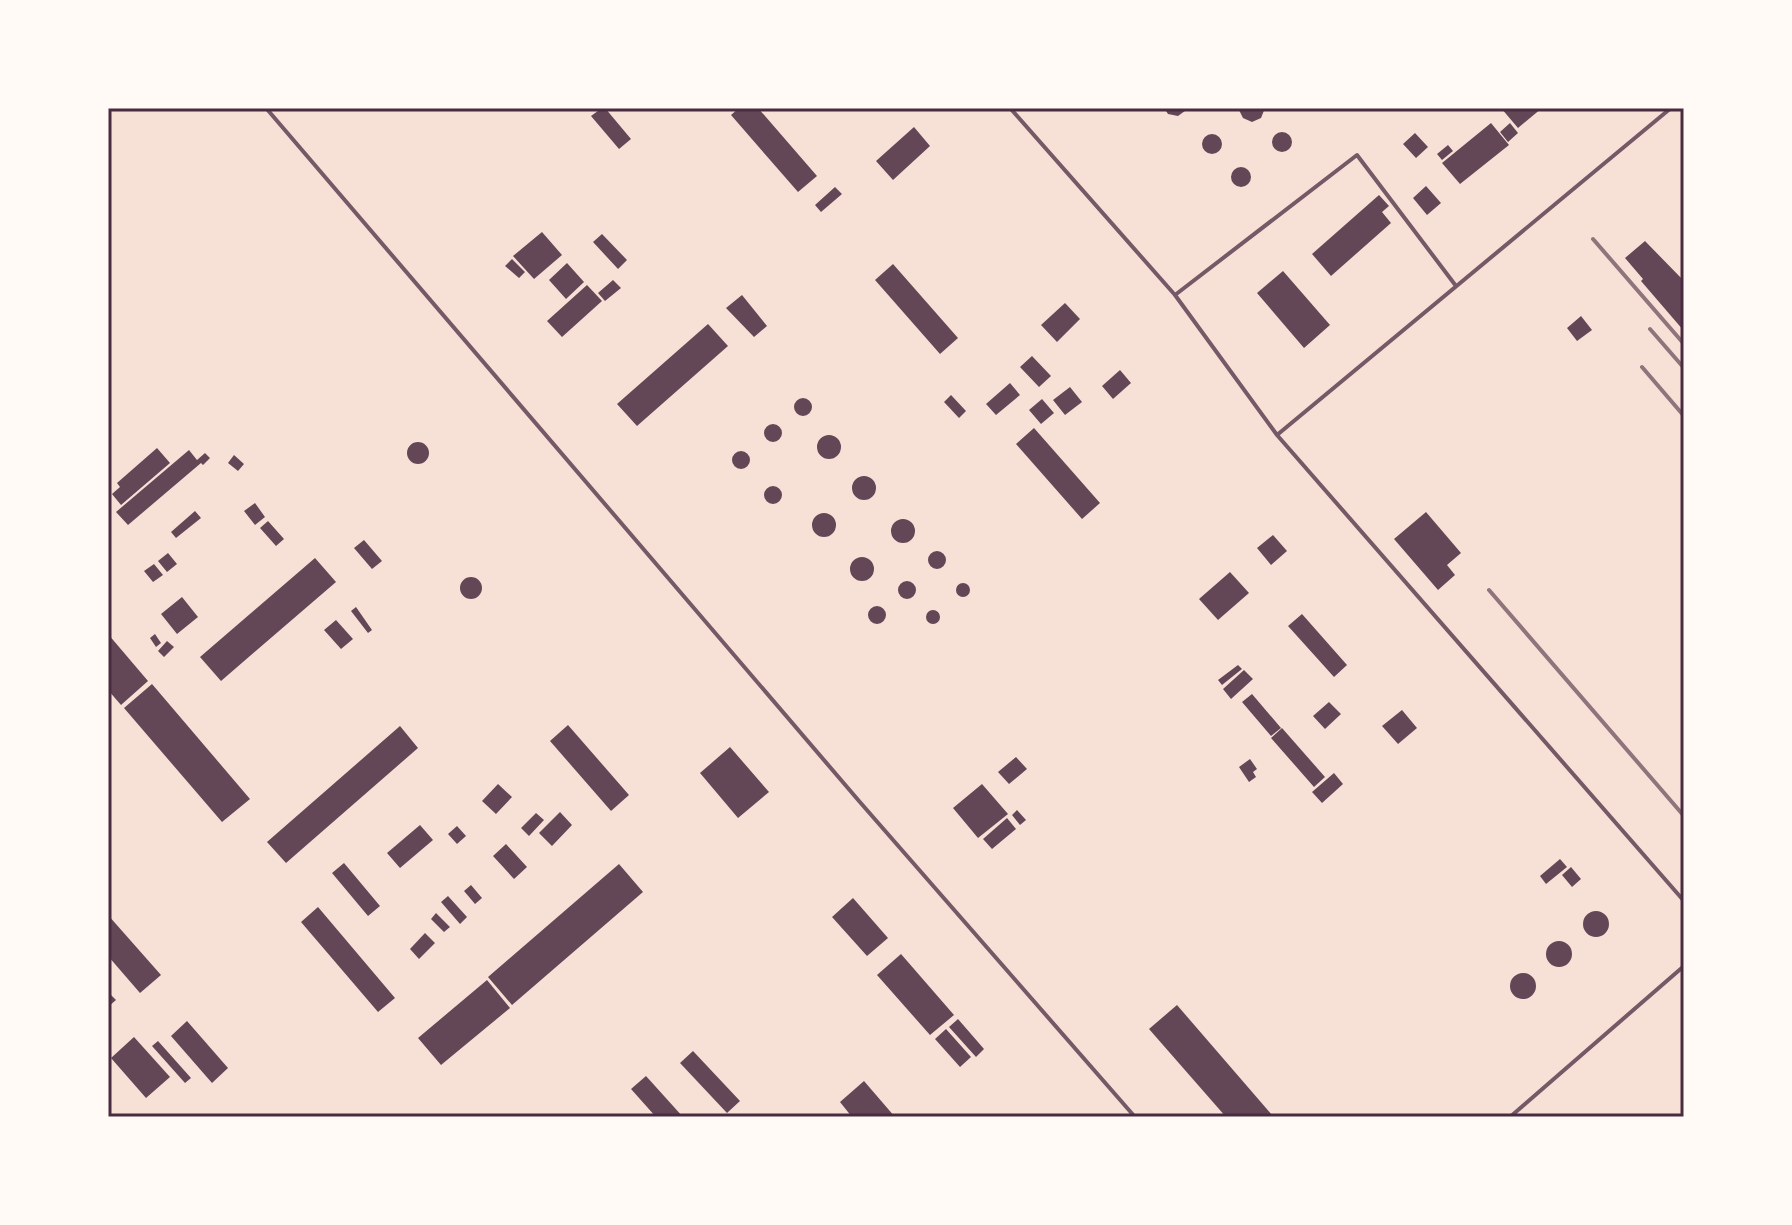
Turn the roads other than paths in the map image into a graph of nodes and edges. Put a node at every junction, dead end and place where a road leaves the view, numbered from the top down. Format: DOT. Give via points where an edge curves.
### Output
graph roads {
  1 [pos="266,108"];
  2 [pos="1010,108"];
  3 [pos="1671,108"];
  4 [pos="1456,287"];
  5 [pos="1175,295"];
  6 [pos="1277,435"];
  7 [pos="1684,901"];
  8 [pos="1684,966"];
  9 [pos="1135,1117"];
  10 [pos="1510,1117"];
  1 -- 9 [label="lane"];
  2 -- 5 [label="lane"];
  3 -- 4 [label="lane"];
  4 -- 5 [label="lane" via="1357,155"];
  4 -- 6 [label="lane"];
  5 -- 6 [label="lane"];
  6 -- 7 [label="lane"];
  8 -- 10 [label="lane"];
}
